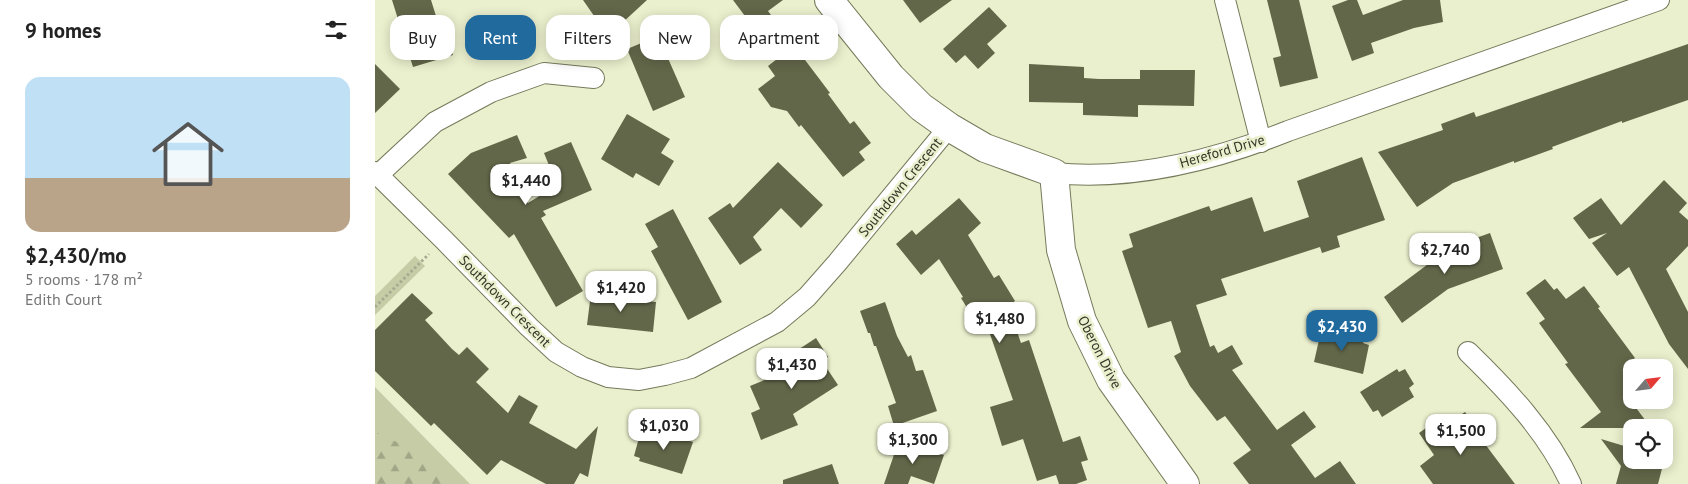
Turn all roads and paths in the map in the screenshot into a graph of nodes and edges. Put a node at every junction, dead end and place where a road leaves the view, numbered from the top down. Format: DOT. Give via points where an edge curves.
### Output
graph roads {
  1 [pos="829,0"];
  2 [pos="1225,0"];
  3 [pos="1659,0"];
  4 [pos="594,78"];
  5 [pos="949,127"];
  6 [pos="1261,142"];
  7 [pos="376,174"];
  8 [pos="1054,174"];
  9 [pos="444,240"];
  10 [pos="375,307"];
  11 [pos="1468,352"];
  12 [pos="1185,484"];
  13 [pos="1571,484"];
  1 -- 5 [label="street, Hereford Drive" via="891,77 921,107"];
  2 -- 6 [label="street"];
  3 -- 6 [label="street, Hereford Drive"];
  4 -- 7 [label="street" via="543,73 491,92 435,122"];
  5 -- 8 [label="street, Hereford Drive" via="985,148"];
  5 -- 9 [label="street, Southdown Crescent" via="807,297 777,322 691,368 665,376 639,380 608,377 582,368 556,352 529,327"];
  6 -- 8 [label="street, Hereford Drive" via="1151,171 1077,176"];
  7 -- 9 [label="street, Southdown Crescent"];
  8 -- 12 [label="street, Oberon Drive" via="1061,250 1082,321 1111,380"];
  9 -- 10 [label="path"];
  11 -- 13 [label="street" via="1507,390 1533,422"];
}
